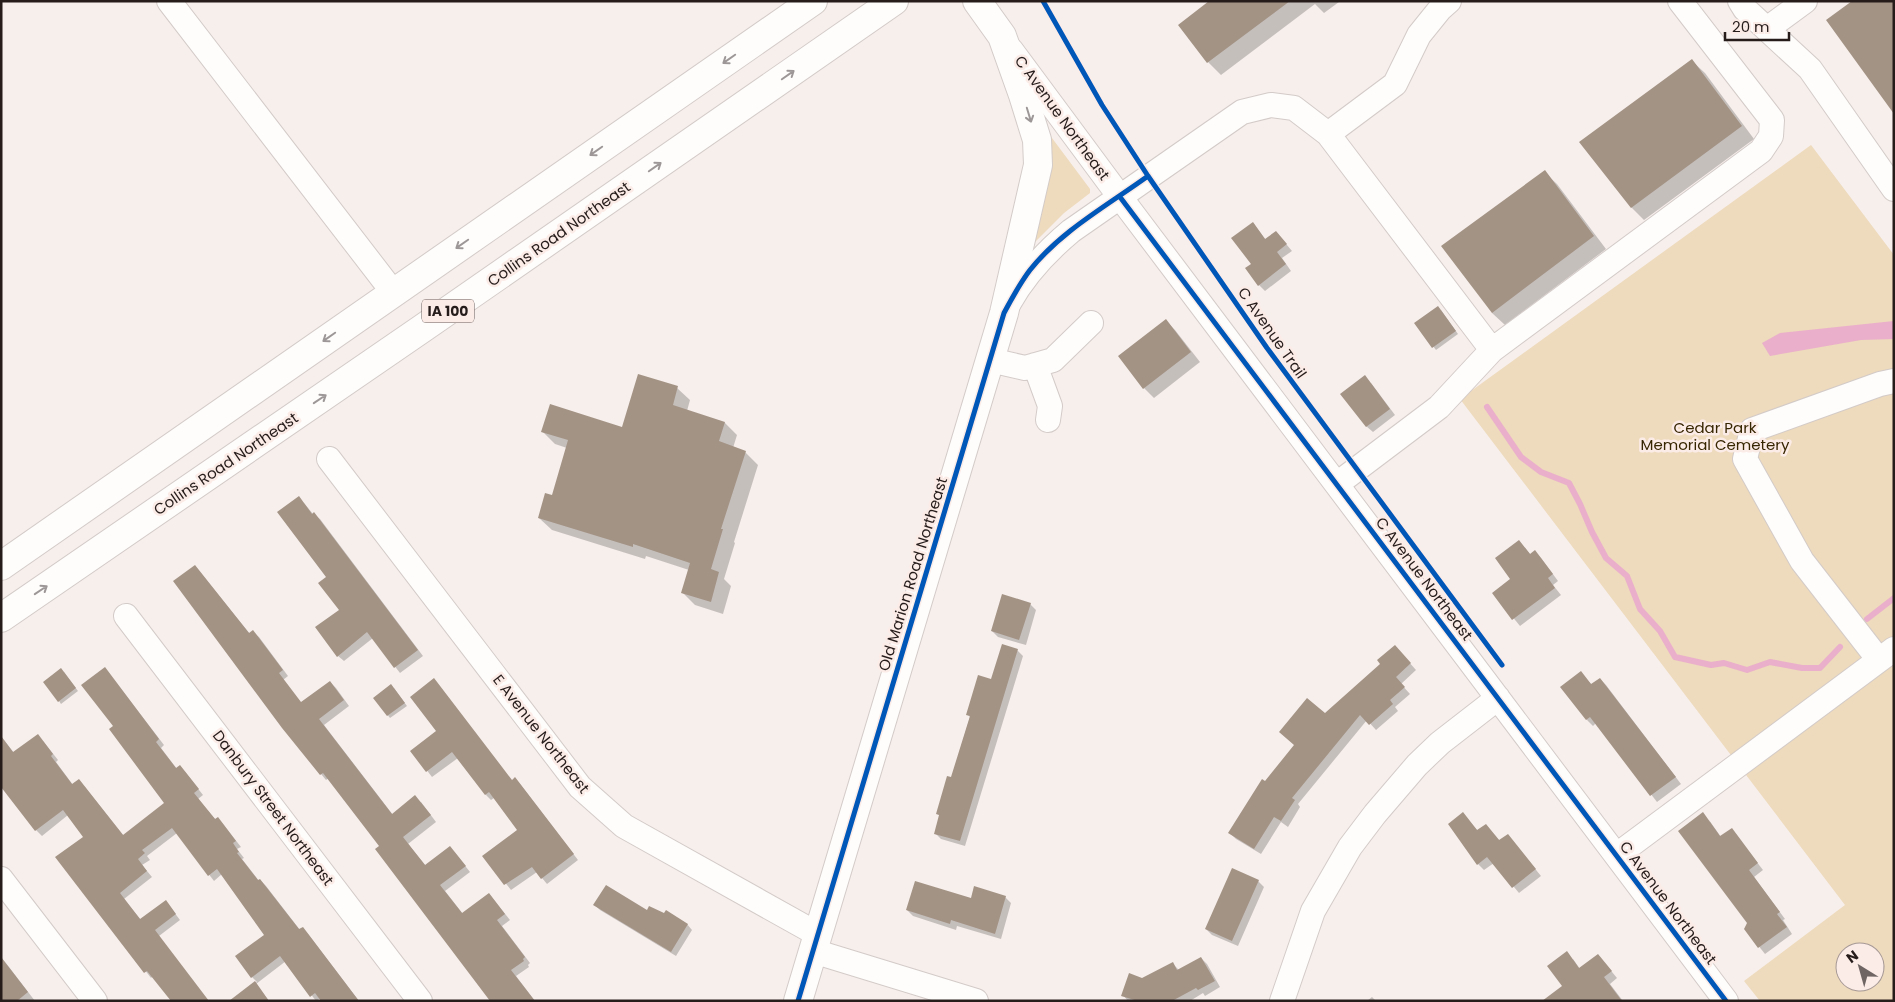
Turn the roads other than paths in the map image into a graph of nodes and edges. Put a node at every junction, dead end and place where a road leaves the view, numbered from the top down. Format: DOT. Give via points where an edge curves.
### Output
graph roads {
  1 [pos="169,1"];
  2 [pos="812,1"];
  3 [pos="894,1"];
  4 [pos="976,1"];
  5 [pos="1450,1"];
  6 [pos="1680,1"];
  7 [pos="1740,1"];
  8 [pos="1805,1"];
  9 [pos="1767,30"];
  10 [pos="1002,36"];
  11 [pos="1328,134"];
  12 [pos="1894,189"];
  13 [pos="1120,197"];
  14 [pos="393,292"];
  15 [pos="1004,313"];
  16 [pos="1092,323"];
  17 [pos="1492,350"];
  18 [pos="990,360"];
  19 [pos="1035,365"];
  20 [pos="1894,381"];
  21 [pos="1048,420"];
  22 [pos="329,459"];
  23 [pos="1337,484"];
  24 [pos="1,566"];
  25 [pos="126,616"];
  26 [pos="1,618"];
  27 [pos="1887,654"];
  28 [pos="1498,698"];
  29 [pos="1617,855"];
  30 [pos="1,879"];
  31 [pos="816,943"];
  32 [pos="95,1001"];
  33 [pos="420,1001"];
  34 [pos="798,1001"];
  35 [pos="976,1001"];
  36 [pos="1282,1001"];
  37 [pos="1726,1001"];
  1 -- 14 [label="street"];
  2 -- 14 [label="main road, one-way"];
  26 -- 3 [label="main road, Collins Road Northeast / IA 100, one-way"];
  4 -- 10 [label="main road, C Avenue Northeast"];
  5 -- 11 [label="street" via="1419,35 1395,84"];
  6 -- 17 [label="street" via="1772,120 1771,136 1762,151"];
  7 -- 9 [label="street"];
  8 -- 9 [label="street"];
  9 -- 12 [label="street" via="1810,69"];
  10 -- 13 [label="street, C Avenue Northeast"];
  10 -- 15 [label="main road, Old Marion Road Northeast, one-way" via="1037,140 1038,165"];
  11 -- 13 [label="street, Old Marion Road Northeast" via="1294,108 1271,106 1242,112"];
  11 -- 17 [label="street, Old Marion Road Northeast"];
  13 -- 15 [label="street, Old Marion Road Northeast" via="1050,248 1030,270"];
  13 -- 23 [label="street, C Avenue Northeast"];
  14 -- 24 [label="main road, one-way"];
  15 -- 18 [label="main road, Old Marion Road Northeast"];
  16 -- 19 [label="street" via="1053,360"];
  17 -- 23 [label="street" via="1440,407"];
  18 -- 19 [label="street" via="1025,368"];
  18 -- 31 [label="main road, Old Marion Road Northeast"];
  19 -- 21 [label="street" via="1050,406"];
  20 -- 27 [label="street" via="1752,430 1745,459 1802,561"];
  22 -- 31 [label="street, E Avenue Northeast" via="580,787 624,826"];
  23 -- 28 [label="street, C Avenue Northeast"];
  25 -- 33 [label="street, Danbury Street Northeast"];
  27 -- 29 [label="street"];
  28 -- 29 [label="street, C Avenue Northeast"];
  28 -- 36 [label="street" via="1417,765 1350,847 1312,911"];
  29 -- 37 [label="street, C Avenue Northeast"];
  30 -- 32 [label="street"];
  31 -- 34 [label="main road, Old Marion Road Northeast"];
  31 -- 35 [label="street, E Avenue Northeast"];
}
